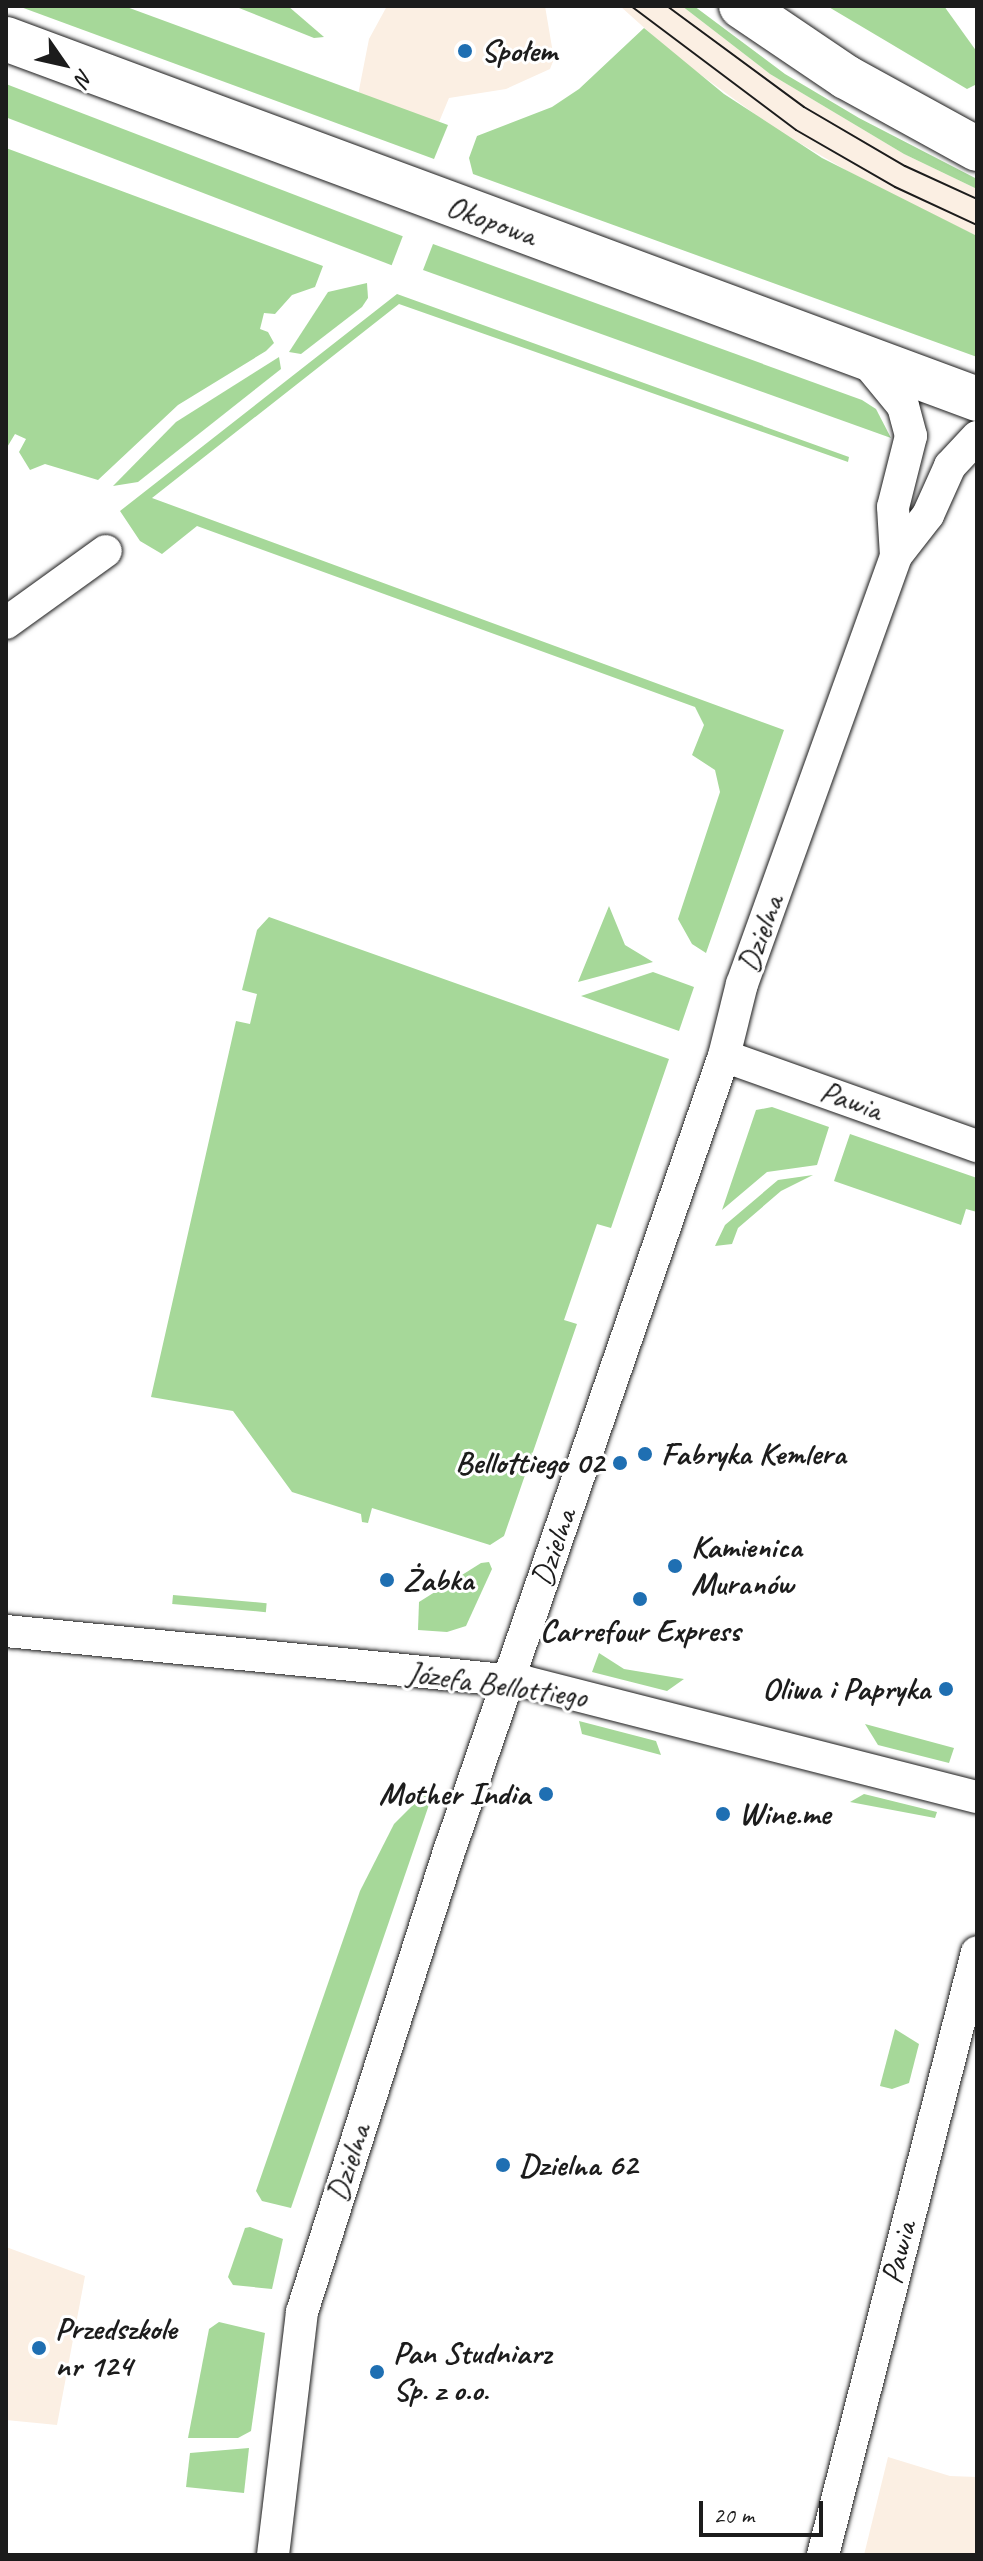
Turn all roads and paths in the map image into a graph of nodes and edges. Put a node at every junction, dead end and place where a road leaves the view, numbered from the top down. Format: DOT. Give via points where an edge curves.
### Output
graph roads {
  1 [pos="741,6"];
  2 [pos="6,39"];
  3 [pos="977,149"];
  4 [pos="862,357"];
  5 [pos="977,399"];
  6 [pos="977,437"];
  7 [pos="106,551"];
  8 [pos="896,556"];
  9 [pos="6,623"];
  10 [pos="724,1056"];
  11 [pos="977,1146"];
  12 [pos="6,1631"];
  13 [pos="509,1680"];
  14 [pos="977,1797"];
  15 [pos="977,1952"];
  16 [pos="273,2555"];
  17 [pos="823,2555"];
  1 -- 3 [label="main road" via="846,77"];
  2 -- 4 [label="main road, Okopowa"];
  4 -- 5 [label="main road, Okopowa"];
  4 -- 8 [label="street, Dzielna" via="888,384 909,422 910,453 892,519"];
  6 -- 8 [label="street, Dzielna" via="950,466 921,526"];
  7 -- 9 [label="street"];
  8 -- 10 [label="street, Dzielna" via="742,984"];
  10 -- 11 [label="street, Pawia"];
  10 -- 13 [label="street, Dzielna"];
  12 -- 13 [label="street, Józefa Bellottiego"];
  13 -- 14 [label="street, Józefa Bellottiego"];
  13 -- 16 [label="street, Dzielna" via="302,2312"];
  15 -- 17 [label="street, Pawia"];
}
